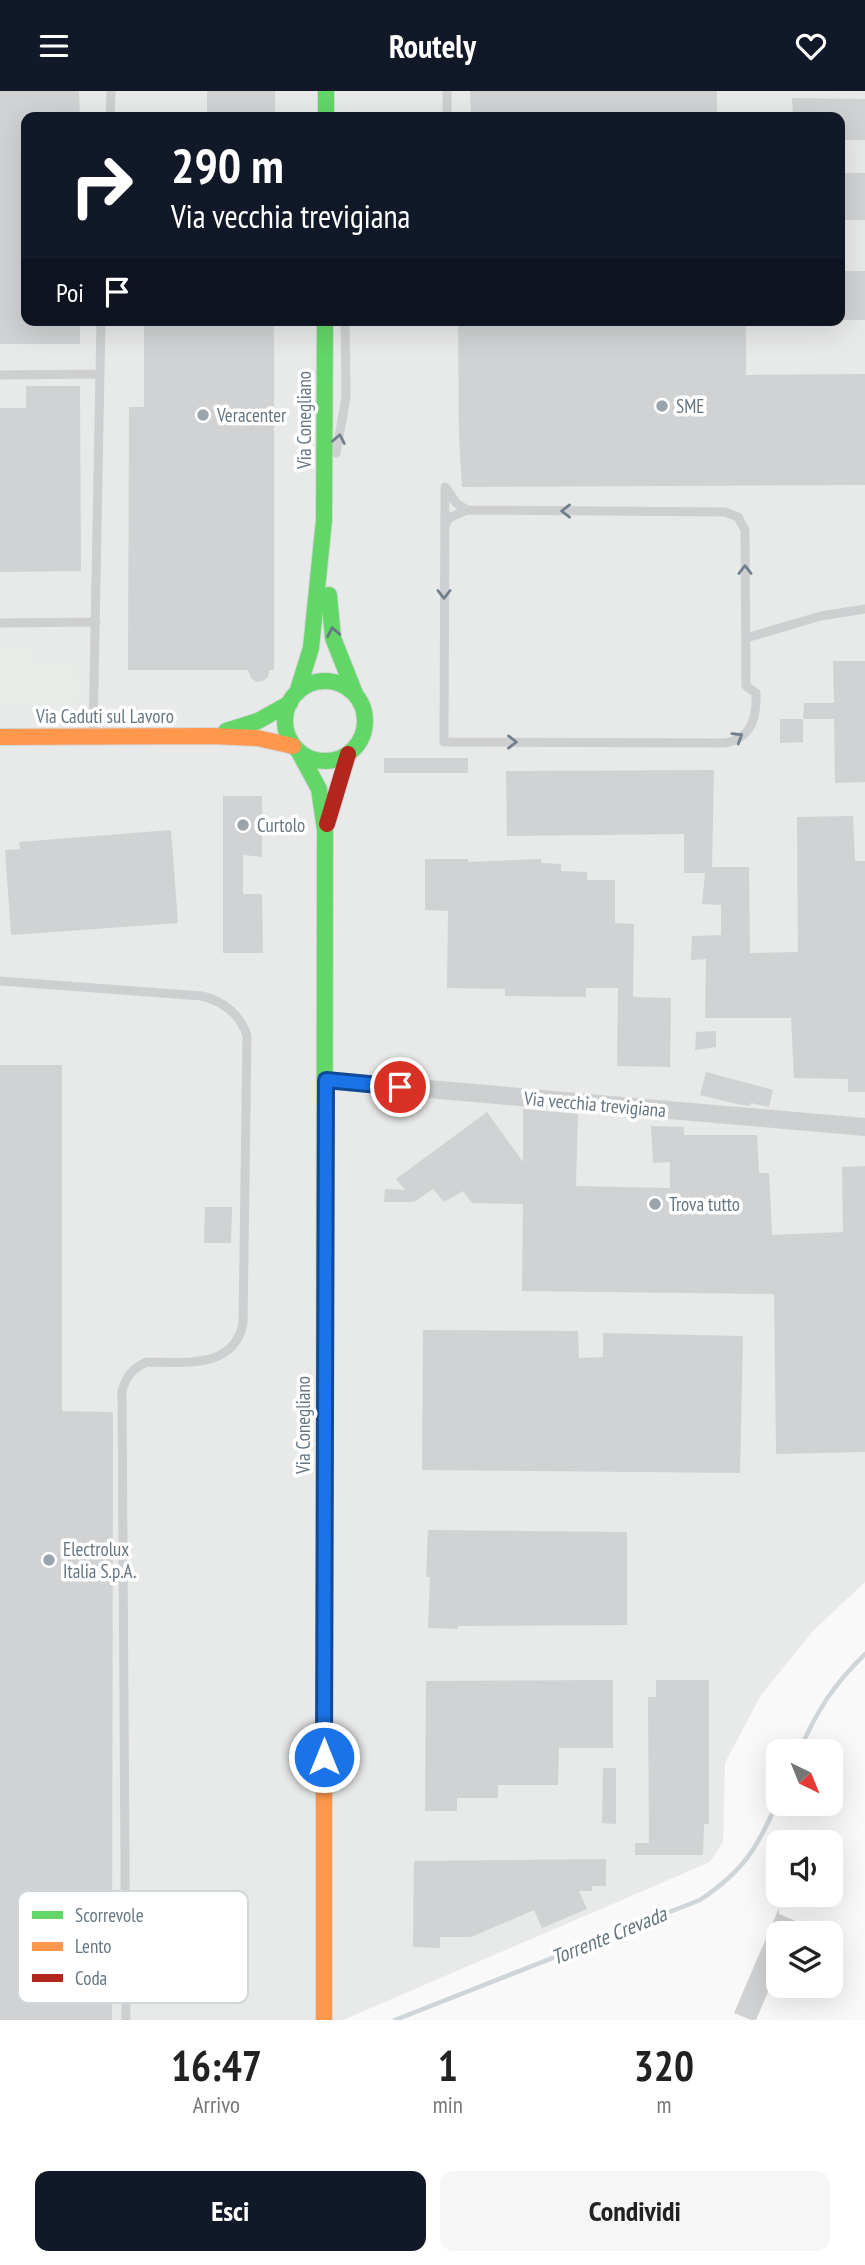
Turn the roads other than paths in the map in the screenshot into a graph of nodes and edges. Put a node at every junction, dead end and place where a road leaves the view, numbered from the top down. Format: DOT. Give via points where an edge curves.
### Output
graph roads {
  1 [pos="111,91"];
  2 [pos="326,91"];
  3 [pos="335,91"];
  4 [pos="447,91"];
  5 [pos="447,110"];
  6 [pos="110,112"];
  7 [pos="327,112"];
  8 [pos="329,112"];
  9 [pos="101,326"];
  10 [pos="325,326"];
  11 [pos="345,326"];
  12 [pos="99,374"];
  13 [pos="0,375"];
  14 [pos="467,510"];
  15 [pos="325,513"];
  16 [pos="445,526"];
  17 [pos="865,609"];
  18 [pos="96,622"];
  19 [pos="0,624"];
  20 [pos="746,638"];
  21 [pos="356,696"];
  22 [pos="294,698"];
  23 [pos="211,736"];
  24 [pos="0,737"];
  25 [pos="93,737"];
  26 [pos="296,749"];
  27 [pos="348,754"];
  28 [pos="325,829"];
  29 [pos="0,981"];
  30 [pos="326,1080"];
  31 [pos="865,1127"];
  32 [pos="125,1891"];
  33 [pos="324,2020"];
  1 -- 6 [label="lane"];
  2 -- 7 [label="main road"];
  3 -- 8 [label="street"];
  4 -- 5 [label="lane"];
  9 -- 12 [label="lane"];
  10 -- 15 [label="main road, Via Conegliano"];
  15 -- 11 [label="lane, one-way" via="346,398"];
  12 -- 13 [label="lane"];
  12 -- 18 [label="lane"];
  14 -- 16 [label="lane" via="449,518"];
  14 -- 16 [label="lane" via="445,487"];
  20 -- 14 [label="lane, one-way" via="745,530 732,513"];
  21 -- 15 [label="main road, Via Conegliano, one-way" via="333,638"];
  15 -- 22 [label="main road, Via Conegliano" via="311,648"];
  16 -- 20 [label="lane, one-way" via="444,742 734,742 752,725 756,709 756,693 746,686"];
  17 -- 20 [label="lane" via="821,616"];
  18 -- 19 [label="lane"];
  18 -- 25 [label="lane"];
  21 -- 22 [label="main road" via="334,682 321,682 308,685"];
  21 -- 27 [label="main road" via="365,720 358,745"];
  22 -- 23 [label="main road, Via Caduti sul Lavoro" via="258,721"];
  22 -- 26 [label="main road" via="285,725"];
  23 -- 25 [label="main road, Via Caduti sul Lavoro"];
  23 -- 26 [label="main road, Via Caduti sul Lavoro" via="257,738"];
  24 -- 25 [label="main road, Via Caduti sul Lavoro"];
  26 -- 27 [label="main road" via="323,761"];
  26 -- 28 [label="main road, Via Conegliano" via="319,789"];
  27 -- 28 [label="main road, Via Conegliano"];
  28 -- 30 [label="main road, Via Conegliano"];
  29 -- 32 [label="lane" via="202,996 230,1010 247,1036 241,1333 227,1353 204,1362 146,1362 130,1372 122,1391"];
  30 -- 31 [label="street, Via vecchia trevigiana"];
  30 -- 33 [label="main road, Via Conegliano"];
}
